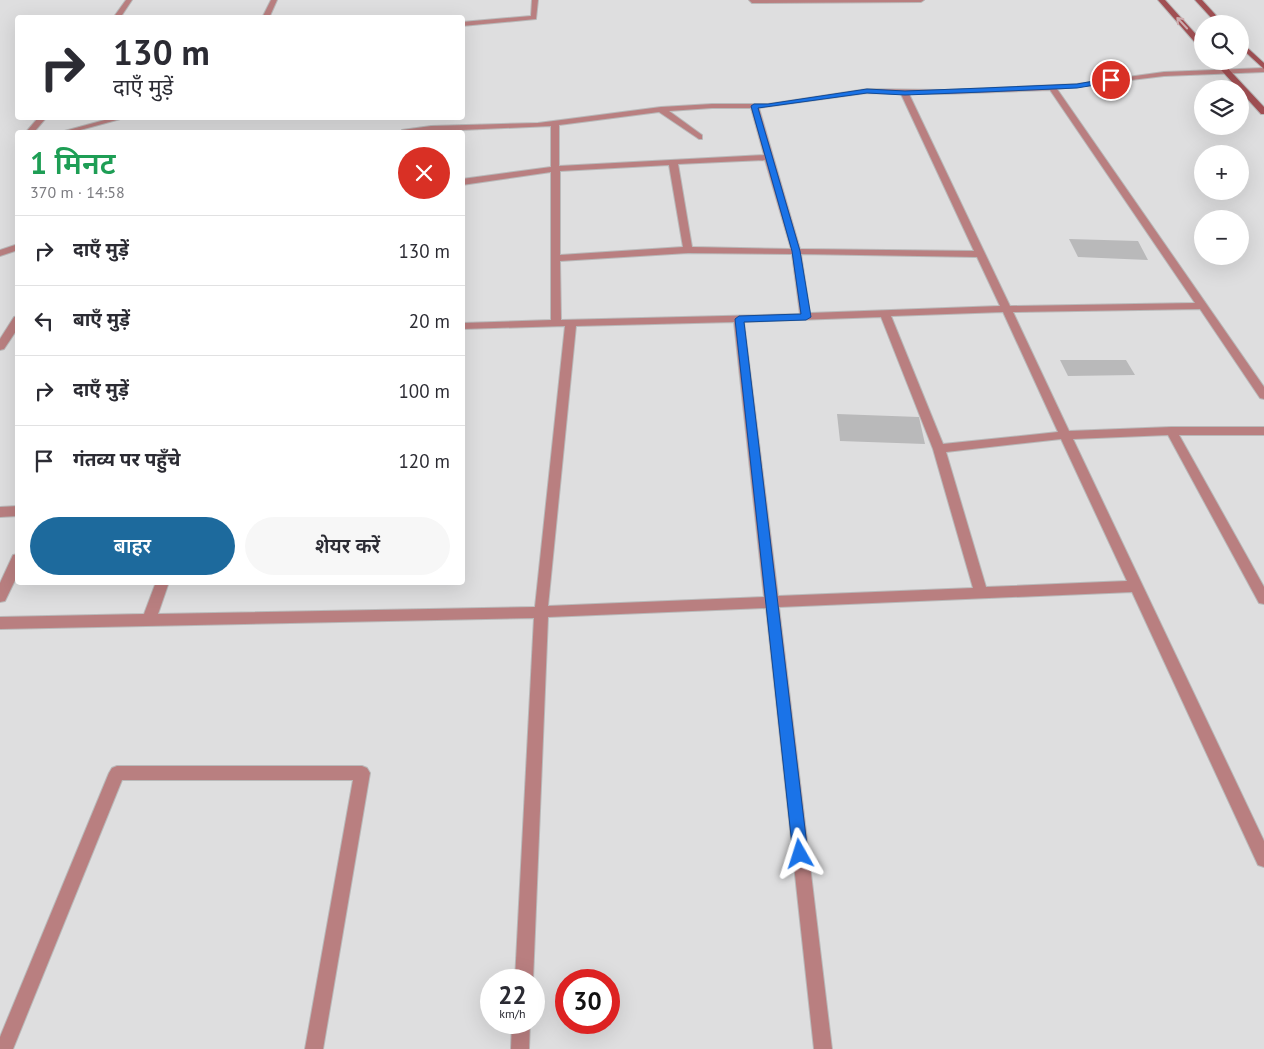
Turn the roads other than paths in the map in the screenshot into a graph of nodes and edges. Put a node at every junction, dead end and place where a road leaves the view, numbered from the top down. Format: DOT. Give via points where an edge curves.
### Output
graph roads {
  1 [pos="129,0"];
  2 [pos="274,0"];
  3 [pos="535,0"];
  4 [pos="752,0"];
  5 [pos="921,0"];
  6 [pos="1160,0"];
  7 [pos="1198,0"];
  8 [pos="118,15"];
  9 [pos="267,15"];
  10 [pos="1213,15"];
  11 [pos="465,24"];
  12 [pos="1194,33"];
  13 [pos="1249,52"];
  14 [pos="1264,68"];
  15 [pos="1226,71"];
  16 [pos="1051,86"];
  17 [pos="905,93"];
  18 [pos="754,106"];
  19 [pos="661,110"];
  20 [pos="1264,112"];
  21 [pos="40,120"];
  22 [pos="112,120"];
  23 [pos="555,122"];
  24 [pos="32,130"];
  25 [pos="73,130"];
  26 [pos="418,130"];
  27 [pos="699,137"];
  28 [pos="769,157"];
  29 [pos="673,162"];
  30 [pos="555,169"];
  31 [pos="465,182"];
  32 [pos="15,248"];
  33 [pos="688,250"];
  34 [pos="796,251"];
  35 [pos="0,253"];
  36 [pos="980,254"];
  37 [pos="556,258"];
  38 [pos="1202,306"];
  39 [pos="1006,309"];
  40 [pos="885,314"];
  41 [pos="806,317"];
  42 [pos="739,319"];
  43 [pos="571,323"];
  44 [pos="15,324"];
  45 [pos="556,324"];
  46 [pos="465,326"];
  47 [pos="0,347"];
  48 [pos="1264,395"];
  49 [pos="1264,430"];
  50 [pos="1171,431"];
  51 [pos="1065,435"];
  52 [pos="939,449"];
  53 [pos="15,511"];
  54 [pos="0,512"];
  55 [pos="15,565"];
  56 [pos="162,585"];
  57 [pos="1136,586"];
  58 [pos="981,592"];
  59 [pos="0,597"];
  60 [pos="1264,599"];
  61 [pos="772,601"];
  62 [pos="541,612"];
  63 [pos="149,620"];
  64 [pos="0,623"];
  65 [pos="1264,859"];
  66 [pos="525,969"];
  67 [pos="521,1034"];
  68 [pos="4,1049"];
  69 [pos="314,1049"];
  70 [pos="520,1049"];
  71 [pos="823,1049"];
  1 -- 8 [label="street"];
  2 -- 9 [label="street"];
  3 -- 11 [label="street" via="534,18"];
  4 -- 5 [label="street"];
  12 -- 6 [label="street, one-way"];
  7 -- 10 [label="street"];
  13 -- 14 [label="street"];
  14 -- 15 [label="street"];
  15 -- 16 [label="street"];
  15 -- 20 [label="street"];
  16 -- 17 [label="street"];
  16 -- 38 [label="street"];
  17 -- 18 [label="street" via="867,91"];
  17 -- 36 [label="street"];
  18 -- 19 [label="street"];
  18 -- 28 [label="street"];
  19 -- 23 [label="street"];
  19 -- 27 [label="street"];
  21 -- 24 [label="street"];
  22 -- 25 [label="street"];
  23 -- 26 [label="street"];
  23 -- 30 [label="street"];
  28 -- 29 [label="street"];
  28 -- 34 [label="street"];
  29 -- 30 [label="street"];
  29 -- 33 [label="street"];
  30 -- 31 [label="street"];
  30 -- 37 [label="street"];
  32 -- 35 [label="street"];
  33 -- 34 [label="street"];
  33 -- 37 [label="street"];
  34 -- 36 [label="street"];
  34 -- 41 [label="street"];
  36 -- 39 [label="street"];
  37 -- 45 [label="street"];
  38 -- 39 [label="street"];
  38 -- 48 [label="street"];
  39 -- 40 [label="street"];
  39 -- 51 [label="street"];
  40 -- 41 [label="street"];
  40 -- 52 [label="street"];
  41 -- 42 [label="street"];
  42 -- 43 [label="street"];
  42 -- 61 [label="street"];
  43 -- 45 [label="street"];
  43 -- 62 [label="street"];
  44 -- 47 [label="street"];
  45 -- 46 [label="street"];
  49 -- 50 [label="street"];
  50 -- 51 [label="street"];
  50 -- 60 [label="street"];
  51 -- 52 [label="street"];
  51 -- 57 [label="street"];
  52 -- 58 [label="street"];
  53 -- 54 [label="street"];
  55 -- 59 [label="street"];
  56 -- 63 [label="street"];
  57 -- 58 [label="street"];
  57 -- 65 [label="street"];
  58 -- 61 [label="street"];
  61 -- 62 [label="street"];
  61 -- 71 [label="street"];
  62 -- 63 [label="street"];
  62 -- 66 [label="street"];
  63 -- 64 [label="street"];
  67 -- 70 [label="street"];
  68 -- 69 [label="street" via="117,772 362,773"];
}
